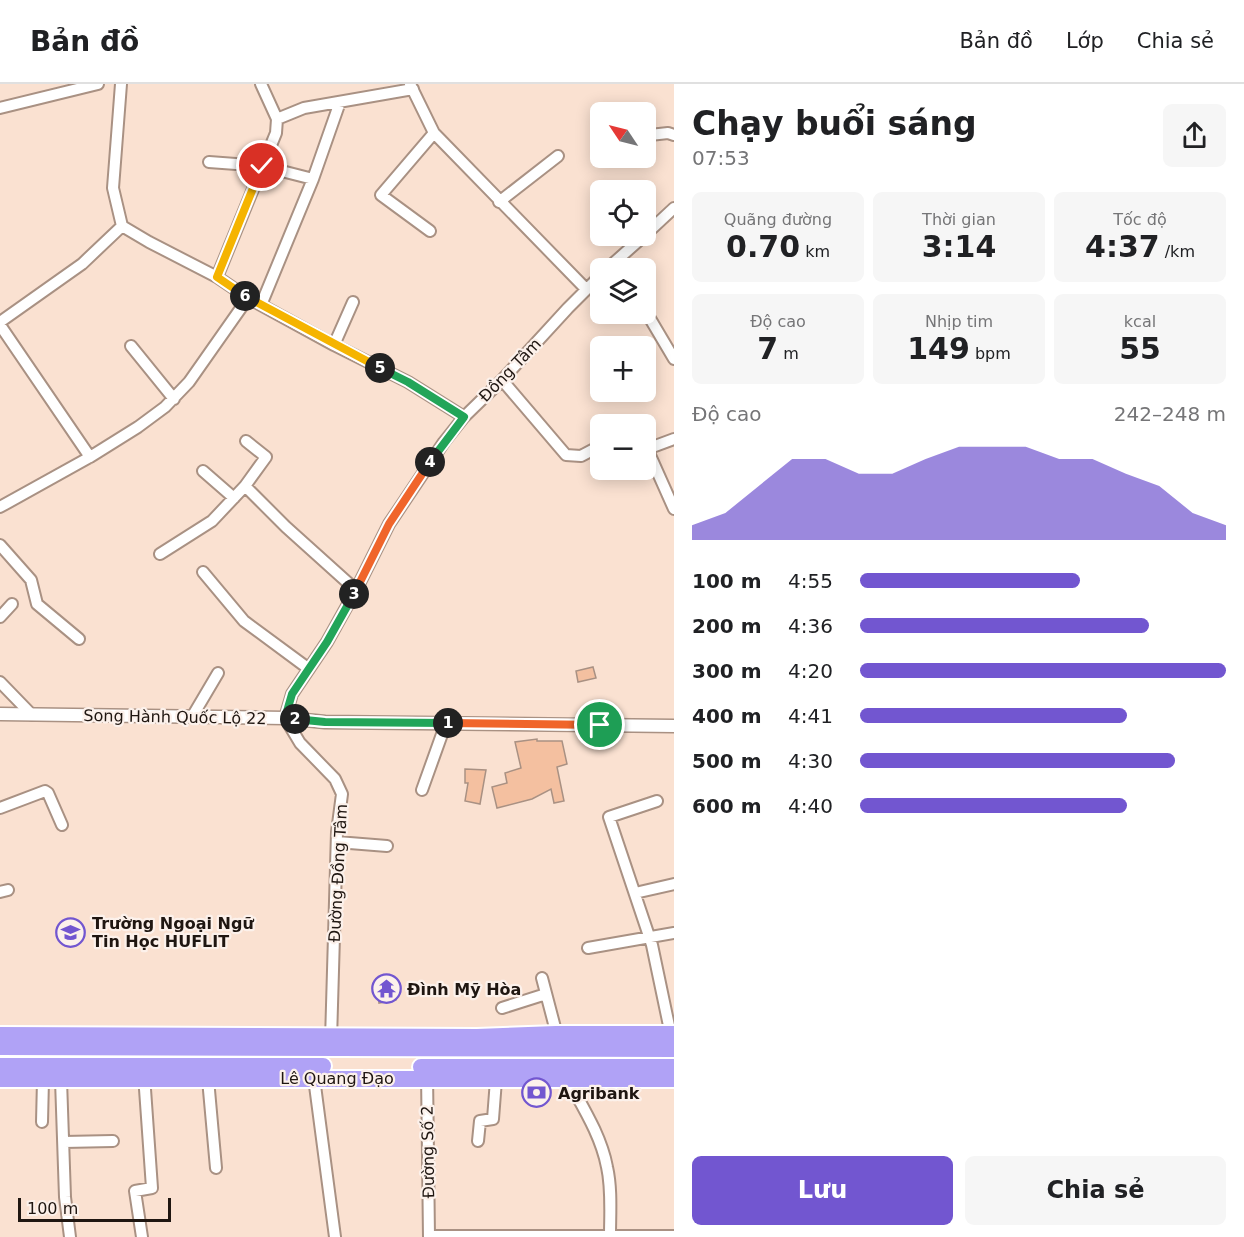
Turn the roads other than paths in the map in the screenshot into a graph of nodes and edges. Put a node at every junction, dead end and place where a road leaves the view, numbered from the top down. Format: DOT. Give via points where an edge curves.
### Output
graph roads {
  1 [pos="98,84"];
  2 [pos="121,84"];
  3 [pos="261,84"];
  4 [pos="411,87"];
  5 [pos="340,102"];
  6 [pos="0,108"];
  7 [pos="277,119"];
  8 [pos="434,133"];
  9 [pos="656,134"];
  10 [pos="674,135"];
  11 [pos="558,156"];
  12 [pos="209,162"];
  13 [pos="262,166"];
  14 [pos="313,179"];
  15 [pos="499,202"];
  16 [pos="674,208"];
  17 [pos="656,224"];
  18 [pos="122,226"];
  19 [pos="430,231"];
  20 [pos="633,246"];
  21 [pos="621,258"];
  22 [pos="217,277"];
  23 [pos="590,285"];
  24 [pos="586,289"];
  25 [pos="248,298"];
  26 [pos="353,302"];
  27 [pos="261,305"];
  28 [pos="0,324"];
  29 [pos="653,324"];
  30 [pos="334,345"];
  31 [pos="131,346"];
  32 [pos="674,359"];
  33 [pos="502,380"];
  34 [pos="174,399"];
  35 [pos="464,417"];
  36 [pos="674,439"];
  37 [pos="246,441"];
  38 [pos="656,444"];
  39 [pos="590,451"];
  40 [pos="90,457"];
  41 [pos="656,468"];
  42 [pos="203,471"];
  43 [pos="245,486"];
  44 [pos="234,498"];
  45 [pos="0,507"];
  46 [pos="674,509"];
  47 [pos="0,545"];
  48 [pos="160,554"];
  49 [pos="203,572"];
  50 [pos="356,590"];
  51 [pos="12,604"];
  52 [pos="0,617"];
  53 [pos="79,639"];
  54 [pos="309,669"];
  55 [pos="218,673"];
  56 [pos="0,682"];
  57 [pos="0,714"];
  58 [pos="32,716"];
  59 [pos="192,717"];
  60 [pos="285,718"];
  61 [pos="446,723"];
  62 [pos="674,726"];
  63 [pos="422,790"];
  64 [pos="657,801"];
  65 [pos="0,808"];
  66 [pos="62,825"];
  67 [pos="337,842"];
  68 [pos="387,846"];
  69 [pos="674,884"];
  70 [pos="635,893"];
  71 [pos="674,933"];
  72 [pos="650,938"];
  73 [pos="588,948"];
  74 [pos="542,978"];
  75 [pos="546,994"];
  76 [pos="502,1008"];
  77 [pos="0,1035"];
  78 [pos="331,1041"];
  79 [pos="558,1041"];
  80 [pos="673,1042"];
  81 [pos="0,1047"];
  82 [pos="0,1066"];
  83 [pos="674,1067"];
  84 [pos="428,1072"];
  85 [pos="144,1073"];
  86 [pos="314,1078"];
  87 [pos="567,1078"];
  88 [pos="0,1079"];
  89 [pos="208,1079"];
  90 [pos="674,1079"];
  91 [pos="43,1080"];
  92 [pos="62,1080"];
  93 [pos="496,1080"];
  94 [pos="42,1122"];
  95 [pos="112,1141"];
  96 [pos="64,1142"];
  97 [pos="478,1142"];
  98 [pos="216,1168"];
  99 [pos="525,1236"];
  100 [pos="610,1236"];
  101 [pos="674,1236"];
  102 [pos="70,1237"];
  103 [pos="142,1237"];
  104 [pos="335,1237"];
  105 [pos="429,1237"];
  106 [pos="666,1237"];
  1 -- 6 [label="street"];
  2 -- 18 [label="street" via="113,188"];
  3 -- 7 [label="street"];
  4 -- 5 [label="street"];
  4 -- 8 [label="street"];
  5 -- 7 [label="street" via="304,108"];
  5 -- 14 [label="street"];
  7 -- 13 [label="street"];
  8 -- 15 [label="street"];
  8 -- 19 [label="street" via="381,195"];
  9 -- 10 [label="street"];
  11 -- 15 [label="street"];
  12 -- 13 [label="street"];
  13 -- 14 [label="street"];
  13 -- 22 [label="street"];
  14 -- 27 [label="street"];
  15 -- 24 [label="street"];
  16 -- 17 [label="street"];
  18 -- 22 [label="street"];
  18 -- 28 [label="street" via="82,264"];
  20 -- 21 [label="street"];
  22 -- 25 [label="street"];
  23 -- 24 [label="street, Đồng Tâm"];
  24 -- 33 [label="street, Đồng Tâm"];
  25 -- 27 [label="street"];
  25 -- 34 [label="street"];
  26 -- 30 [label="street"];
  27 -- 30 [label="street"];
  28 -- 40 [label="street"];
  29 -- 32 [label="street"];
  30 -- 35 [label="street" via="408,382"];
  31 -- 34 [label="street"];
  33 -- 35 [label="street, Đồng Tâm"];
  33 -- 39 [label="street" via="566,455 580,456"];
  34 -- 40 [label="street"];
  35 -- 50 [label="street, Đồng Tâm" via="389,524"];
  36 -- 38 [label="street"];
  37 -- 43 [label="street" via="266,457"];
  40 -- 45 [label="street"];
  41 -- 46 [label="street"];
  42 -- 44 [label="street"];
  43 -- 44 [label="street"];
  43 -- 50 [label="street"];
  44 -- 48 [label="street" via="212,521"];
  47 -- 53 [label="street" via="31,580 37,604"];
  49 -- 54 [label="street" via="244,621"];
  50 -- 54 [label="street, Đồng Tâm"];
  51 -- 52 [label="street"];
  54 -- 60 [label="street, Đồng Tâm" via="292,694"];
  55 -- 59 [label="street"];
  56 -- 58 [label="street"];
  57 -- 58 [label="street, Song Hành Quốc Lộ 22"];
  58 -- 59 [label="street, Song Hành Quốc Lộ 22"];
  59 -- 60 [label="street, Song Hành Quốc Lộ 22"];
  60 -- 61 [label="street, Song Hành Quốc Lộ 22"];
  60 -- 67 [label="street, Đường Đồng Tâm" via="300,743 335,779 342,794"];
  61 -- 62 [label="street, Song Hành Quốc Lộ 22"];
  61 -- 63 [label="street"];
  64 -- 70 [label="street" via="609,817"];
  65 -- 66 [label="street" via="45,791"];
  67 -- 68 [label="street"];
  67 -- 78 [label="street, Đường Đồng Tâm"];
  69 -- 70 [label="street"];
  70 -- 72 [label="street"];
  71 -- 72 [label="street"];
  72 -- 73 [label="street"];
  72 -- 80 [label="street"];
  74 -- 75 [label="street"];
  75 -- 76 [label="street"];
  75 -- 79 [label="street"];
  77 -- 78 [label="highway, Lê Quang Đạo"];
  78 -- 79 [label="highway, Lê Quang Đạo"];
  78 -- 81 [label="highway, Lê Quang Đạo"];
  79 -- 80 [label="highway, Lê Quang Đạo"];
  82 -- 85 [label="highway, Lê Quang Đạo"];
  83 -- 84 [label="highway, Lê Quang Đạo"];
  84 -- 85 [label="highway, Lê Quang Đạo"];
  84 -- 86 [label="highway, Lê Quang Đạo"];
  84 -- 93 [label="highway, Lê Quang Đạo"];
  84 -- 105 [label="street, Đường Số 2"];
  85 -- 89 [label="highway, Lê Quang Đạo"];
  85 -- 92 [label="highway, Lê Quang Đạo"];
  85 -- 103 [label="street" via="152,1188 135,1191"];
  86 -- 89 [label="highway, Lê Quang Đạo"];
  86 -- 104 [label="street"];
  87 -- 90 [label="highway, Lê Quang Đạo"];
  87 -- 93 [label="highway, Lê Quang Đạo"];
  87 -- 100 [label="street" via="606,1160"];
  88 -- 91 [label="highway, Lê Quang Đạo"];
  89 -- 98 [label="street"];
  91 -- 92 [label="highway, Lê Quang Đạo"];
  91 -- 94 [label="street"];
  92 -- 96 [label="street"];
  93 -- 97 [label="street" via="493,1119 480,1121"];
  95 -- 96 [label="street"];
  96 -- 102 [label="street"];
  99 -- 100 [label="street"];
  99 -- 105 [label="street"];
  100 -- 106 [label="street"];
  101 -- 106 [label="street"];
}
